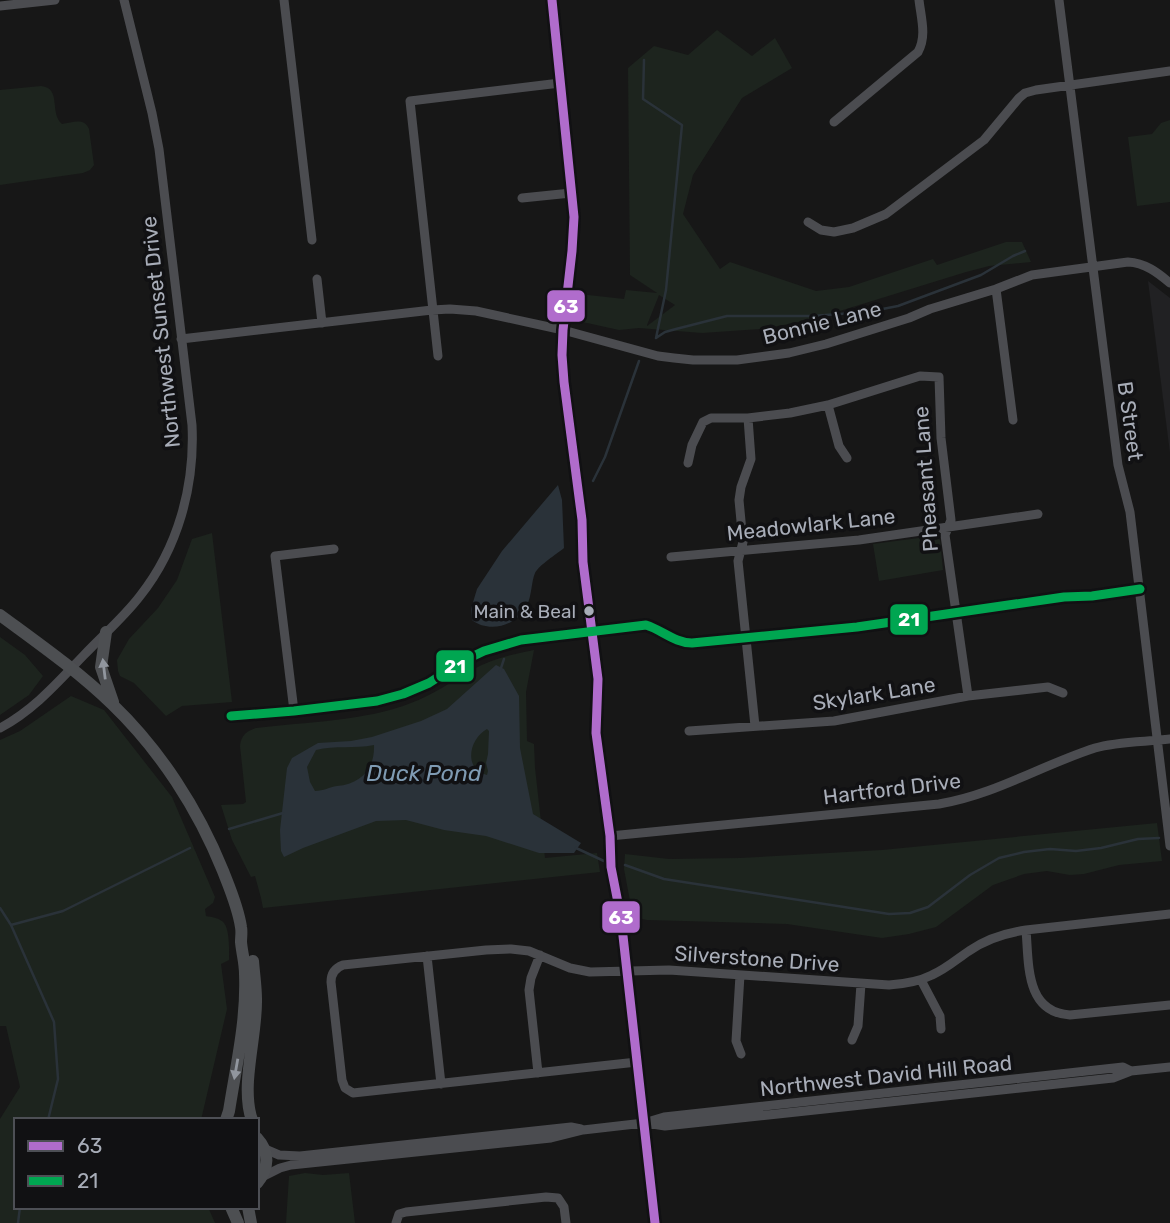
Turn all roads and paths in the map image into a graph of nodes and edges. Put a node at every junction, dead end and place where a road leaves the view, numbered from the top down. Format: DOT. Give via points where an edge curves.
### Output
graph roads {
  1 [pos="55,0"];
  2 [pos="124,0"];
  3 [pos="284,0"];
  4 [pos="552,0"];
  5 [pos="919,0"];
  6 [pos="1059,0"];
  7 [pos="0,6"];
  8 [pos="1170,71"];
  9 [pos="560,83"];
  10 [pos="1070,85"];
  11 [pos="834,122"];
  12 [pos="571,193"];
  13 [pos="522,198"];
  14 [pos="808,222"];
  15 [pos="312,240"];
  16 [pos="1092,266"];
  17 [pos="317,279"];
  18 [pos="1170,283"];
  19 [pos="996,289"];
  20 [pos="432,310"];
  21 [pos="322,323"];
  22 [pos="563,330"];
  23 [pos="181,339"];
  24 [pos="439,356"];
  25 [pos="828,405"];
  26 [pos="748,418"];
  27 [pos="1013,420"];
  28 [pos="847,458"];
  29 [pos="688,463"];
  30 [pos="1038,514"];
  31 [pos="948,527"];
  32 [pos="334,549"];
  33 [pos="741,551"];
  34 [pos="671,557"];
  35 [pos="1140,589"];
  36 [pos="957,613"];
  37 [pos="0,615"];
  38 [pos="591,631"];
  39 [pos="106,632"];
  40 [pos="745,637"];
  41 [pos="72,668"];
  42 [pos="1063,693"];
  43 [pos="968,696"];
  44 [pos="114,705"];
  45 [pos="294,711"];
  46 [pos="231,716"];
  47 [pos="755,726"];
  48 [pos="0,728"];
  49 [pos="689,731"];
  50 [pos="1170,739"];
  51 [pos="1156,741"];
  52 [pos="610,836"];
  53 [pos="1170,846"];
  54 [pos="1170,914"];
  55 [pos="242,928"];
  56 [pos="1026,930"];
  57 [pos="540,955"];
  58 [pos="427,956"];
  59 [pos="627,971"];
  60 [pos="740,975"];
  61 [pos="921,980"];
  62 [pos="861,984"];
  63 [pos="1170,1005"];
  64 [pos="941,1029"];
  65 [pos="852,1040"];
  66 [pos="741,1054"];
  67 [pos="637,1062"];
  68 [pos="1170,1067"];
  69 [pos="538,1073"];
  70 [pos="441,1084"];
  71 [pos="227,1118"];
  72 [pos="251,1118"];
  73 [pos="644,1123"];
  74 [pos="583,1130"];
  75 [pos="259,1141"];
  76 [pos="260,1180"];
  77 [pos="398,1219"];
  78 [pos="566,1223"];
  79 [pos="655,1223"];
  1 -- 7 [label="street"];
  2 -- 23 [label="street, Northwest Sunset Drive" via="159,149"];
  3 -- 15 [label="street"];
  4 -- 9 [label="street"];
  5 -- 11 [label="street" via="923,44 918,52"];
  6 -- 10 [label="street, B Street"];
  8 -- 10 [label="street"];
  9 -- 12 [label="street"];
  9 -- 20 [label="street" via="410,101"];
  10 -- 14 [label="street" via="1025,93 984,140 886,214 834,232"];
  10 -- 16 [label="street, B Street"];
  12 -- 13 [label="street"];
  12 -- 22 [label="street" via="574,231"];
  16 -- 18 [label="street, Bonnie Lane" via="1136,262"];
  16 -- 19 [label="street, Bonnie Lane" via="1032,275"];
  16 -- 35 [label="street, B Street" via="1118,465 1130,512"];
  17 -- 21 [label="street"];
  19 -- 22 [label="street, Bonnie Lane" via="818,346 737,360 658,356"];
  19 -- 27 [label="street"];
  20 -- 21 [label="street, Bonnie Lane"];
  20 -- 22 [label="street, Bonnie Lane" via="476,311"];
  20 -- 24 [label="street"];
  21 -- 23 [label="street, Bonnie Lane"];
  22 -- 38 [label="street" via="564,382"];
  23 -- 39 [label="street, Northwest Sunset Drive" via="192,437 185,506 168,551 150,581"];
  25 -- 26 [label="street, Pheasant Lane"];
  25 -- 28 [label="street"];
  25 -- 31 [label="street, Pheasant Lane" via="920,376 939,377"];
  26 -- 29 [label="street, Pheasant Lane" via="703,422"];
  26 -- 33 [label="street" via="751,459 739,500"];
  30 -- 31 [label="street, Meadowlark Lane"];
  31 -- 33 [label="street, Meadowlark Lane"];
  31 -- 36 [label="street, Pheasant Lane" via="945,535"];
  32 -- 45 [label="street" via="275,556"];
  33 -- 34 [label="street, Meadowlark Lane"];
  33 -- 40 [label="street"];
  35 -- 36 [label="street"];
  35 -- 51 [label="street, B Street"];
  36 -- 40 [label="street"];
  36 -- 43 [label="street, Pheasant Lane"];
  37 -- 41 [label="main road"];
  38 -- 40 [label="street" via="646,625 686,643"];
  38 -- 45 [label="street" via="521,640 484,651 403,694"];
  38 -- 52 [label="street" via="598,679 596,733"];
  39 -- 41 [label="street, Northwest Sunset Drive"];
  44 -- 39 [label="main road, one-way" via="101,667"];
  40 -- 47 [label="street"];
  41 -- 44 [label="main road"];
  41 -- 48 [label="street, Northwest Sunset Drive" via="29,710"];
  42 -- 43 [label="street, Skylark Lane" via="1048,687"];
  43 -- 47 [label="street, Skylark Lane" via="834,721"];
  44 -- 55 [label="main road" via="155,751 191,806 219,861"];
  45 -- 46 [label="street"];
  47 -- 49 [label="street, Skylark Lane"];
  50 -- 51 [label="street, Hartford Drive"];
  51 -- 52 [label="street, Hartford Drive" via="1098,747 949,803"];
  51 -- 53 [label="street, B Street"];
  52 -- 59 [label="street"];
  54 -- 56 [label="street, Silverstone Drive"];
  55 -- 71 [label="main road, one-way" via="244,1011"];
  55 -- 72 [label="main road" via="253,961 256,1000 248,1109"];
  56 -- 61 [label="street, Silverstone Drive" via="985,941"];
  56 -- 63 [label="street" via="1032,988 1054,1012 1073,1015"];
  57 -- 58 [label="street, Silverstone Drive" via="500,948"];
  57 -- 59 [label="street, Silverstone Drive" via="580,971"];
  57 -- 69 [label="street" via="528,990"];
  58 -- 70 [label="street"];
  58 -- 70 [label="street, Silverstone Drive" via="343,965 334,971 331,982 342,1082 347,1090 357,1093"];
  59 -- 60 [label="street, Silverstone Drive"];
  59 -- 67 [label="street"];
  60 -- 62 [label="street, Silverstone Drive"];
  60 -- 66 [label="street" via="736,1041"];
  61 -- 62 [label="street, Silverstone Drive"];
  61 -- 64 [label="street" via="940,1016"];
  62 -- 65 [label="street" via="858,1026"];
  67 -- 69 [label="street"];
  67 -- 73 [label="street"];
  68 -- 73 [label="street, Northwest David Hill Road" via="1131,1071 1123,1067 664,1117"];
  69 -- 70 [label="street"];
  73 -- 74 [label="street, Northwest David Hill Road"];
  73 -- 79 [label="street"];
  74 -- 75 [label="street, Northwest David Hill Road" via="571,1127 300,1156 279,1155"];
  74 -- 76 [label="street, Northwest David Hill Road" via="551,1138 291,1165"];
  75 -- 76 [label="main road" via="267,1158"];
  77 -- 78 [label="street" via="406,1212 546,1196 556,1197 564,1208"];
}
